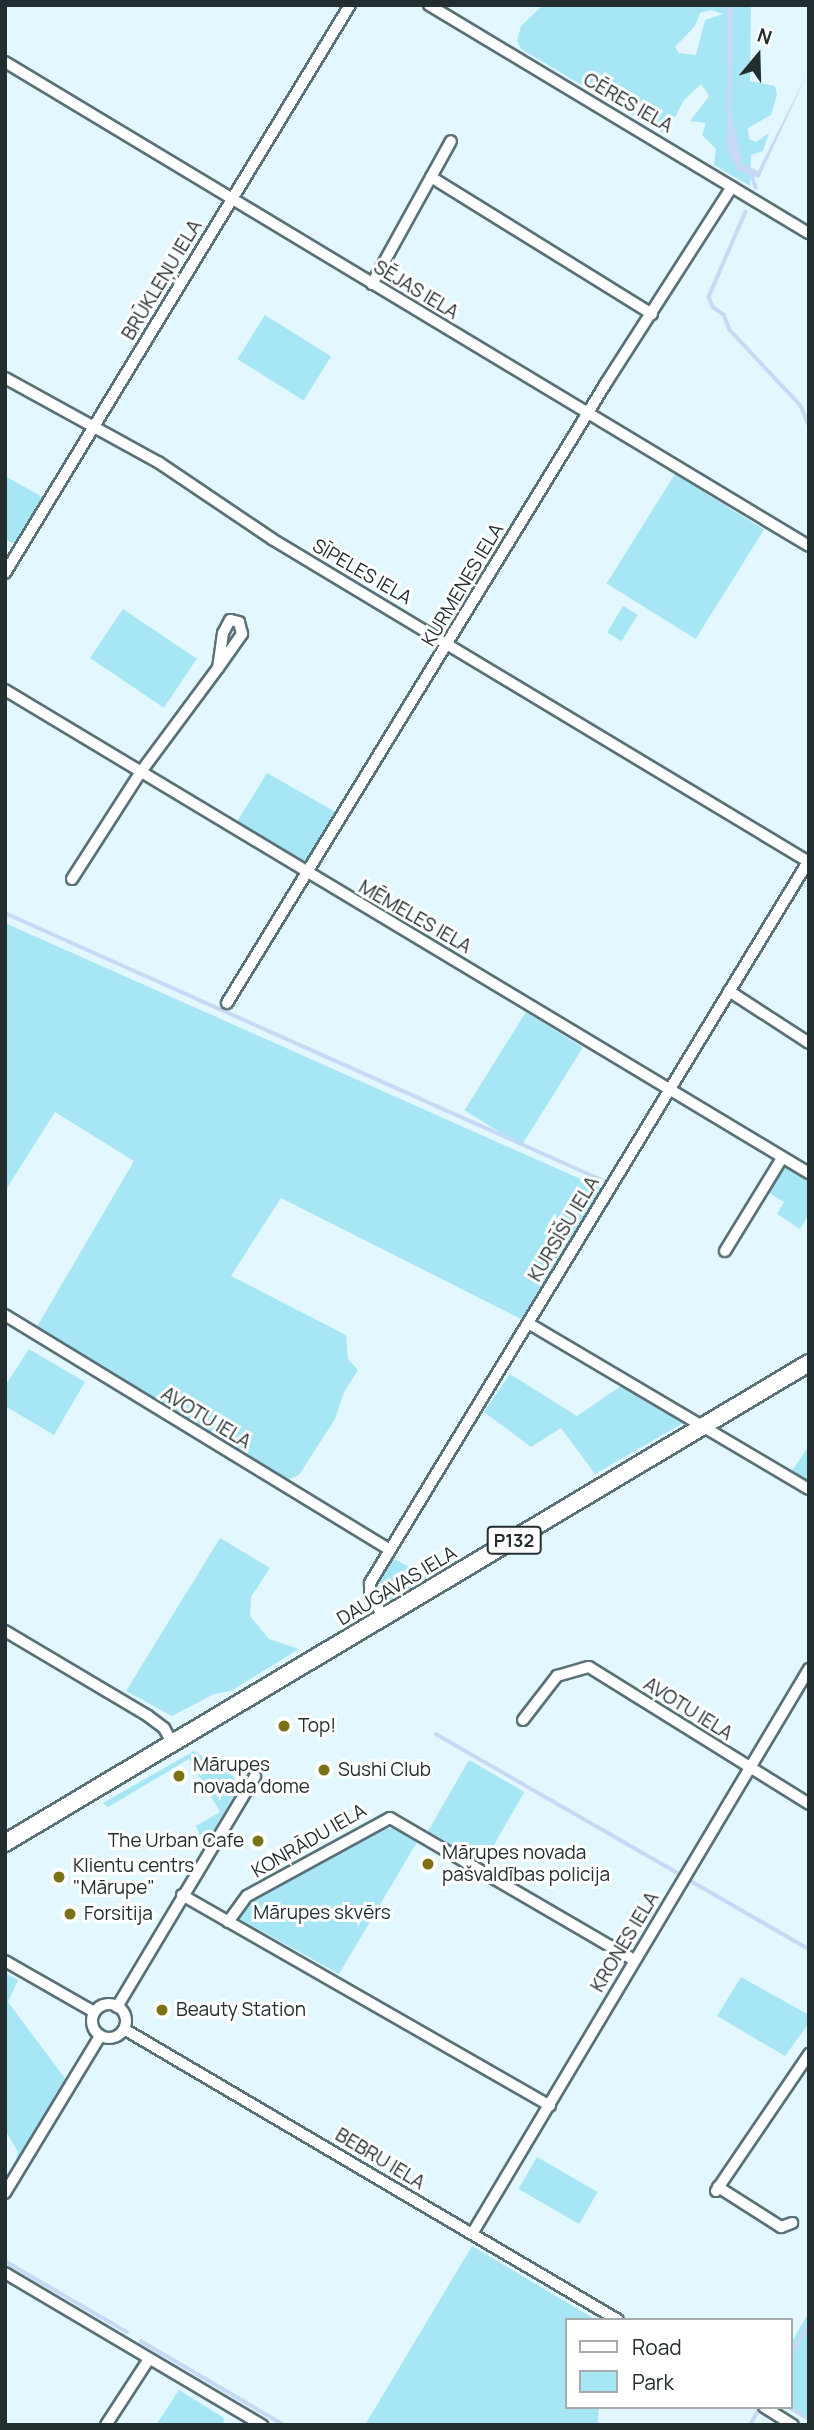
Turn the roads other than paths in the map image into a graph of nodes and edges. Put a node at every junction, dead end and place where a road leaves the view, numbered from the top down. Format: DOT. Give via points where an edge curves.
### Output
graph roads {
  1 [pos="350,5"];
  2 [pos="429,5"];
  3 [pos="5,62"];
  4 [pos="451,141"];
  5 [pos="431,177"];
  6 [pos="732,187"];
  7 [pos="231,199"];
  8 [pos="809,233"];
  9 [pos="372,284"];
  10 [pos="652,314"];
  11 [pos="5,378"];
  12 [pos="588,414"];
  13 [pos="91,429"];
  14 [pos="809,546"];
  15 [pos="5,573"];
  16 [pos="448,642"];
  17 [pos="218,667"];
  18 [pos="5,690"];
  19 [pos="140,773"];
  20 [pos="808,861"];
  21 [pos="307,874"];
  22 [pos="72,879"];
  23 [pos="729,991"];
  24 [pos="227,1003"];
  25 [pos="809,1043"];
  26 [pos="670,1088"];
  27 [pos="782,1158"];
  28 [pos="809,1173"];
  29 [pos="725,1251"];
  30 [pos="5,1315"];
  31 [pos="527,1323"];
  32 [pos="809,1363"];
  33 [pos="701,1427"];
  34 [pos="809,1489"];
  35 [pos="390,1550"];
  36 [pos="384,1618"];
  37 [pos="5,1631"];
  38 [pos="809,1669"];
  39 [pos="523,1720"];
  40 [pos="173,1744"];
  41 [pos="749,1769"];
  42 [pos="255,1776"];
  43 [pos="809,1804"];
  44 [pos="5,1843"];
  45 [pos="183,1895"];
  46 [pos="228,1922"];
  47 [pos="634,1960"];
  48 [pos="5,1961"];
  49 [pos="117,2007"];
  50 [pos="94,2012"];
  51 [pos="124,2029"];
  52 [pos="100,2036"];
  53 [pos="809,2054"];
  54 [pos="550,2106"];
  55 [pos="5,2193"];
  56 [pos="792,2223"];
  57 [pos="472,2234"];
  58 [pos="5,2273"];
  59 [pos="615,2318"];
  60 [pos="149,2359"];
  61 [pos="767,2409"];
  62 [pos="247,2421"];
  63 [pos="106,2425"];
  64 [pos="262,2425"];
  65 [pos="793,2425"];
  1 -- 7 [label="street, BRŪKLEŅU IELA"];
  2 -- 6 [label="street, CĒRES IELA"];
  3 -- 7 [label="street, SĒJAS IELA"];
  4 -- 5 [label="street"];
  5 -- 9 [label="street"];
  5 -- 10 [label="street"];
  6 -- 8 [label="street, CĒRES IELA"];
  6 -- 10 [label="street, KURMENES IELA"];
  7 -- 9 [label="street, SĒJAS IELA"];
  7 -- 13 [label="street, BRŪKLEŅU IELA"];
  9 -- 12 [label="street, SĒJAS IELA"];
  10 -- 12 [label="street, KURMENES IELA"];
  11 -- 13 [label="street, SĪPELES IELA"];
  12 -- 14 [label="street, SĒJAS IELA"];
  12 -- 16 [label="street, KURMENES IELA"];
  13 -- 15 [label="street, BRŪKLEŅU IELA"];
  13 -- 16 [label="street, SĪPELES IELA" via="158,462 272,539"];
  16 -- 20 [label="street, SĪPELES IELA"];
  16 -- 21 [label="street, KURMENES IELA"];
  17 -- 19 [label="street"];
  18 -- 19 [label="street, MĒMELES IELA"];
  19 -- 21 [label="street, MĒMELES IELA"];
  19 -- 22 [label="street"];
  20 -- 23 [label="street, KURSĪŠU IELA"];
  21 -- 24 [label="street, KURMENES IELA"];
  21 -- 26 [label="street, MĒMELES IELA"];
  23 -- 25 [label="street"];
  23 -- 26 [label="street, KURSĪŠU IELA"];
  26 -- 27 [label="street, MĒMELES IELA"];
  26 -- 31 [label="street, KURSĪŠU IELA"];
  27 -- 28 [label="street, MĒMELES IELA"];
  27 -- 29 [label="street"];
  30 -- 35 [label="street, AVOTU IELA"];
  31 -- 33 [label="street"];
  31 -- 35 [label="street, KURSĪŠU IELA"];
  32 -- 33 [label="main road, DAUGAVAS IELA / P132"];
  33 -- 34 [label="street"];
  33 -- 36 [label="main road, DAUGAVAS IELA / P132"];
  35 -- 36 [label="street, KURSĪŠU IELA" via="368,1589"];
  36 -- 40 [label="main road, DAUGAVAS IELA / P132"];
  37 -- 40 [label="street" via="148,1716 164,1728"];
  38 -- 41 [label="street, KRONES IELA"];
  39 -- 41 [label="street, AVOTU IELA" via="557,1676 589,1667"];
  40 -- 44 [label="main road, DAUGAVAS IELA / P132"];
  41 -- 43 [label="street, AVOTU IELA"];
  41 -- 47 [label="street, KRONES IELA"];
  42 -- 45 [label="street"];
  45 -- 46 [label="street"];
  45 -- 49 [label="street"];
  46 -- 47 [label="street, KONRĀDU IELA" via="247,1896 390,1818"];
  46 -- 54 [label="street"];
  47 -- 54 [label="street, KRONES IELA"];
  48 -- 50 [label="street"];
  49 -- 50 [label="street" via="105,2005"];
  49 -- 51 [label="street" via="125,2016"];
  50 -- 52 [label="street" via="92,2025"];
  51 -- 52 [label="street" via="113,2038"];
  51 -- 57 [label="street, BEBRU IELA"];
  52 -- 55 [label="street"];
  53 -- 56 [label="street" via="717,2189 781,2227"];
  54 -- 57 [label="street, KRONES IELA"];
  57 -- 59 [label="street, BEBRU IELA"];
  58 -- 60 [label="street"];
  60 -- 62 [label="street"];
  60 -- 63 [label="street"];
  61 -- 65 [label="street"];
  62 -- 64 [label="street"];
}
